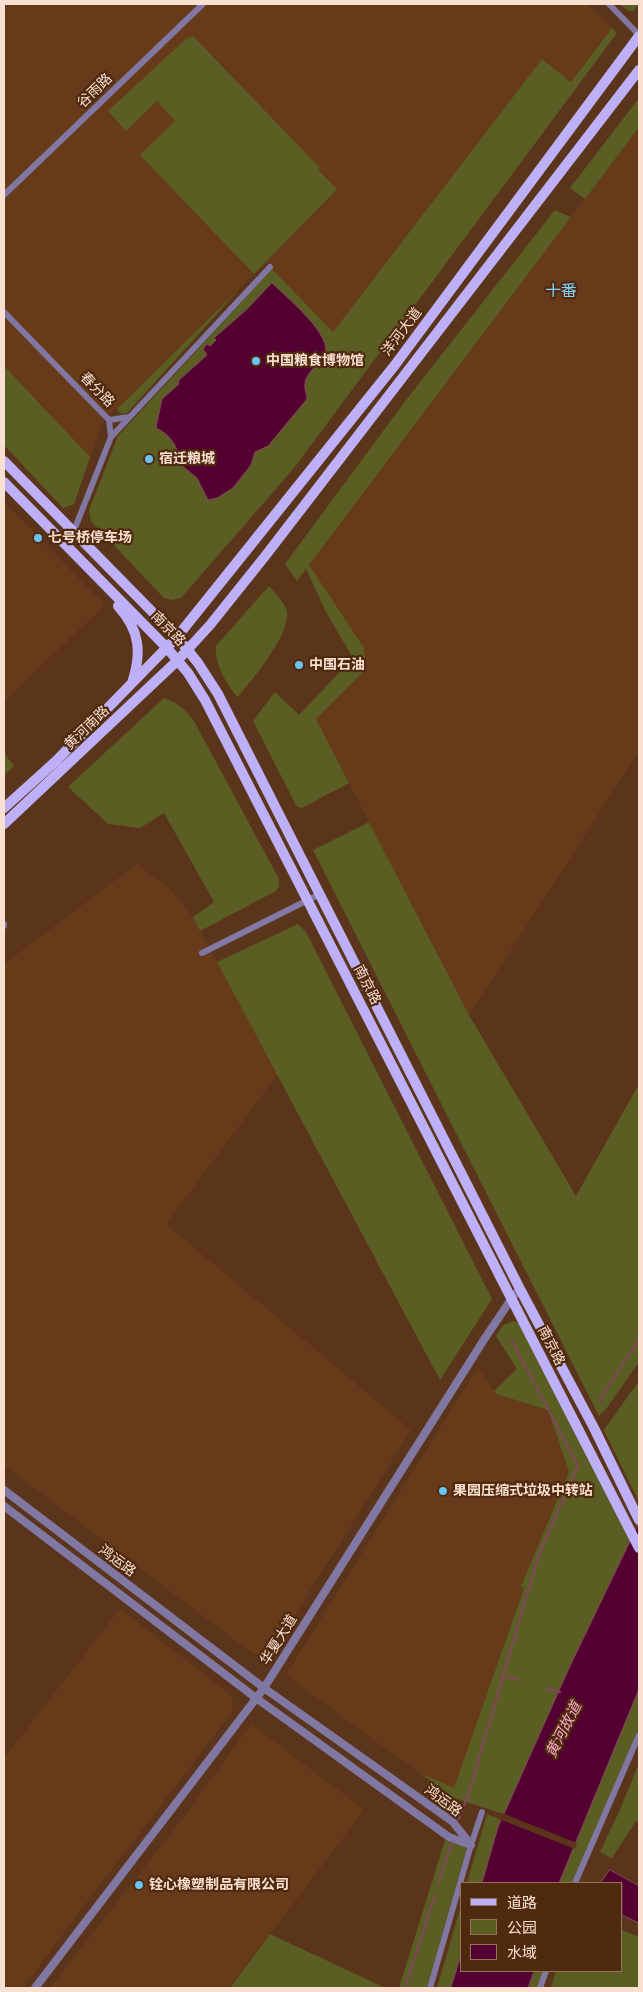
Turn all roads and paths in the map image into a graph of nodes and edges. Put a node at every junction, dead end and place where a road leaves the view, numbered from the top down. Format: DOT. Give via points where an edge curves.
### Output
graph roads {
  1 [pos="203,4"];
  2 [pos="609,4"];
  3 [pos="639,36"];
  4 [pos="639,70"];
  5 [pos="4,195"];
  6 [pos="270,267"];
  7 [pos="4,312"];
  8 [pos="129,417"];
  9 [pos="109,420"];
  10 [pos="110,436"];
  11 [pos="4,462"];
  12 [pos="4,482"];
  13 [pos="52,531"];
  14 [pos="73,533"];
  15 [pos="176,637"];
  16 [pos="168,648"];
  17 [pos="188,650"];
  18 [pos="178,660"];
  19 [pos="131,685"];
  20 [pos="4,808"];
  21 [pos="4,824"];
  22 [pos="320,894"];
  23 [pos="308,900"];
  24 [pos="202,953"];
  25 [pos="520,1289"];
  26 [pos="512,1298"];
  27 [pos="4,1490"];
  28 [pos="4,1506"];
  29 [pos="639,1520"];
  30 [pos="639,1548"];
  31 [pos="264,1688"];
  32 [pos="256,1698"];
  33 [pos="639,1735"];
  34 [pos="482,1812"];
  35 [pos="471,1844"];
  36 [pos="460,1882"];
  37 [pos="575,1882"];
  38 [pos="460,1883"];
  39 [pos="546,1972"];
  40 [pos="35,1988"];
  41 [pos="430,1988"];
  42 [pos="540,1988"];
  1 -- 5 [label="street, 谷雨路"];
  2 -- 3 [label="street"];
  3 -- 15 [label="main road, 洋河大道" via="395,365"];
  4 -- 17 [label="main road, 洋河大道" via="272,548"];
  6 -- 8 [label="street"];
  7 -- 9 [label="street, 春分路"];
  8 -- 9 [label="street"];
  8 -- 10 [label="street"];
  9 -- 10 [label="street, 春分路"];
  10 -- 14 [label="street, 春分路"];
  11 -- 14 [label="main road, 南京路"];
  12 -- 13 [label="main road, 南京路"];
  13 -- 16 [label="main road, 南京路"];
  13 -- 19 [label="main road" via="56,541 132,625 139,651"];
  14 -- 15 [label="main road, 南京路"];
  15 -- 16 [label="main road, 黄河南路"];
  15 -- 17 [label="main road, 南京路"];
  16 -- 18 [label="main road, 南京路"];
  16 -- 19 [label="main road, 黄河南路"];
  17 -- 18 [label="main road, 黄河南路"];
  17 -- 22 [label="main road, 南京路" via="218,694"];
  18 -- 21 [label="main road, 黄河南路"];
  18 -- 23 [label="main road, 南京路" via="205,700"];
  19 -- 20 [label="main road, 黄河南路"];
  22 -- 23 [label="street"];
  22 -- 25 [label="main road, 南京路"];
  23 -- 24 [label="street"];
  23 -- 26 [label="main road, 南京路"];
  25 -- 26 [label="street, 华夏大道"];
  25 -- 29 [label="main road, 南京路"];
  26 -- 30 [label="main road, 南京路"];
  26 -- 31 [label="street, 华夏大道"];
  27 -- 31 [label="street, 鸿运路"];
  28 -- 32 [label="street, 鸿运路"];
  31 -- 32 [label="street, 华夏大道"];
  31 -- 35 [label="street, 鸿运路" via="452,1822"];
  32 -- 35 [label="street, 鸿运路" via="449,1837"];
  32 -- 40 [label="street, 华夏大道"];
  33 -- 37 [label="street"];
  34 -- 35 [label="street"];
  35 -- 36 [label="street"];
  38 -- 41 [label="street"];
  39 -- 42 [label="street"];
}
